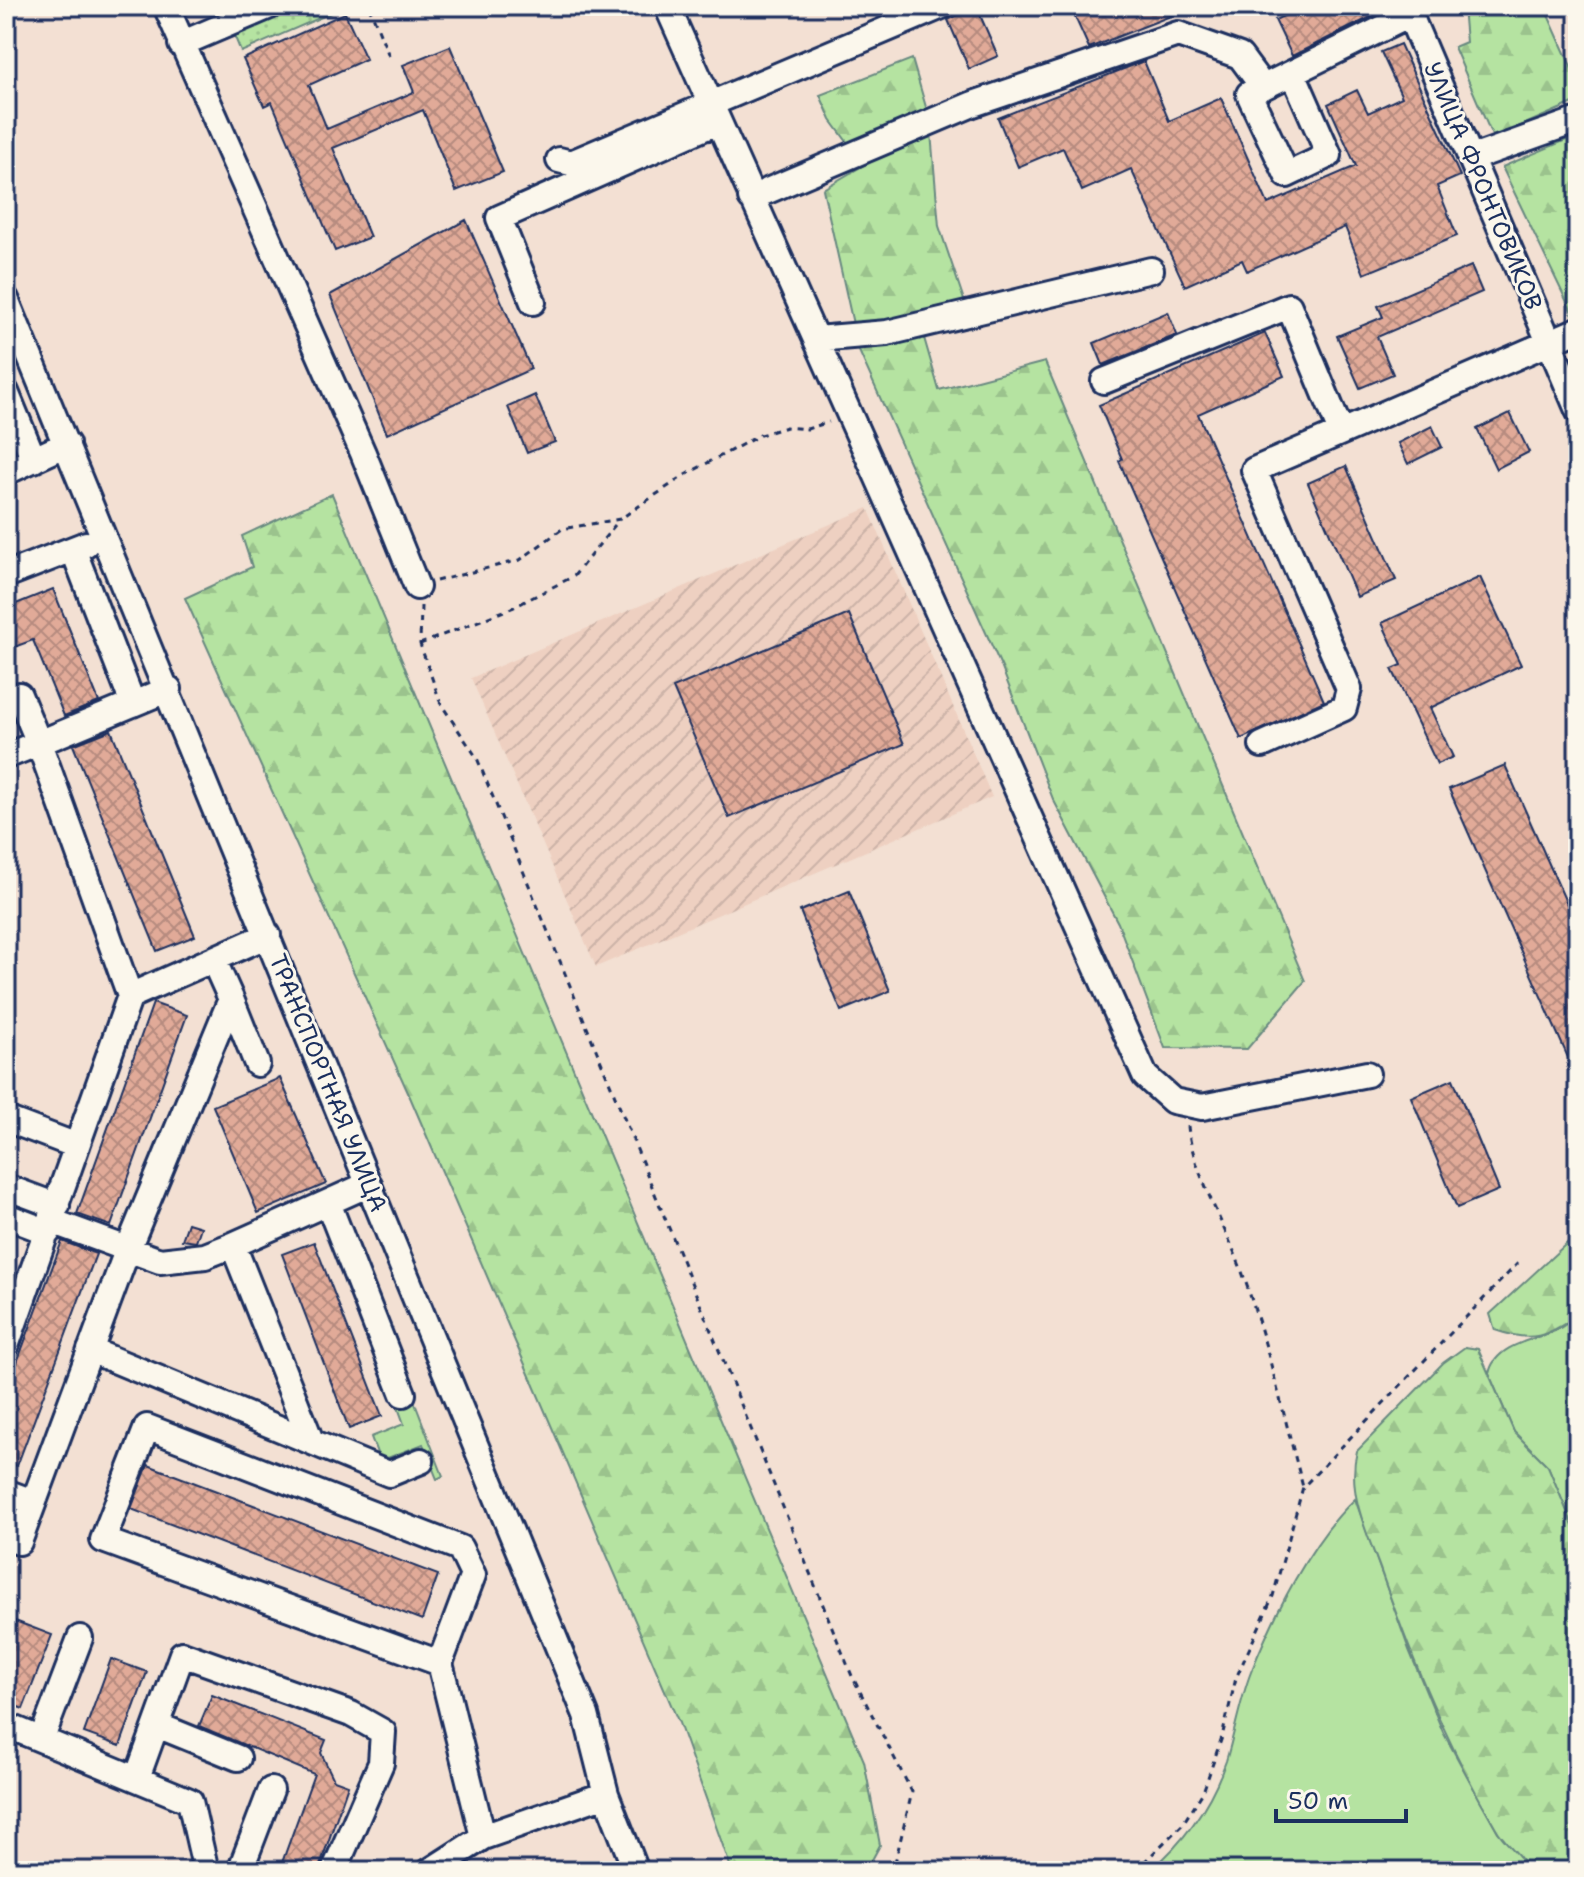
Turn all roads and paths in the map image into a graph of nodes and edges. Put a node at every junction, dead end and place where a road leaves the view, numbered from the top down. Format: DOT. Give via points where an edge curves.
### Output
graph roads {
  1 [pos="166,6"];
  2 [pos="270,6"];
  3 [pos="369,6"];
  4 [pos="667,6"];
  5 [pos="942,6"];
  6 [pos="1408,11"];
  7 [pos="181,44"];
  8 [pos="391,61"];
  9 [pos="1293,73"];
  10 [pos="1263,87"];
  11 [pos="713,114"];
  12 [pos="1578,120"];
  13 [pos="1472,158"];
  14 [pos="559,160"];
  15 [pos="751,198"];
  16 [pos="1151,270"];
  17 [pos="6,299"];
  18 [pos="533,302"];
  19 [pos="1578,330"];
  20 [pos="816,339"];
  21 [pos="1549,341"];
  22 [pos="1104,381"];
  23 [pos="6,392"];
  24 [pos="845,405"];
  25 [pos="1578,410"];
  26 [pos="1341,432"];
  27 [pos="67,444"];
  28 [pos="34,460"];
  29 [pos="6,472"];
  30 [pos="620,519"];
  31 [pos="106,535"];
  32 [pos="73,549"];
  33 [pos="6,575"];
  34 [pos="417,587"];
  35 [pos="420,644"];
  36 [pos="169,689"];
  37 [pos="6,700"];
  38 [pos="133,704"];
  39 [pos="39,743"];
  40 [pos="1262,745"];
  41 [pos="6,756"];
  42 [pos="268,935"];
  43 [pos="214,961"];
  44 [pos="130,996"];
  45 [pos="231,999"];
  46 [pos="257,1064"];
  47 [pos="1367,1074"];
  48 [pos="1187,1106"];
  49 [pos="6,1119"];
  50 [pos="77,1146"];
  51 [pos="369,1184"];
  52 [pos="6,1187"];
  53 [pos="328,1203"];
  54 [pos="6,1216"];
  55 [pos="52,1220"];
  56 [pos="233,1245"];
  57 [pos="127,1251"];
  58 [pos="1518,1263"];
  59 [pos="6,1346"];
  60 [pos="90,1350"];
  61 [pos="403,1394"];
  62 [pos="311,1441"];
  63 [pos="421,1461"];
  64 [pos="1303,1487"];
  65 [pos="6,1492"];
  66 [pos="33,1502"];
  67 [pos="6,1537"];
  68 [pos="80,1638"];
  69 [pos="440,1663"];
  70 [pos="6,1725"];
  71 [pos="157,1725"];
  72 [pos="42,1738"];
  73 [pos="238,1758"];
  74 [pos="137,1778"];
  75 [pos="271,1790"];
  76 [pos="606,1794"];
  77 [pos="483,1837"];
  78 [pos="206,1871"];
  79 [pos="240,1871"];
  80 [pos="334,1871"];
  81 [pos="430,1871"];
  82 [pos="636,1871"];
  83 [pos="893,1871"];
  84 [pos="1135,1871"];
  1 -- 7 [label="street"];
  2 -- 7 [label="street"];
  3 -- 8 [label="path"];
  4 -- 11 [label="street"];
  5 -- 11 [label="street"];
  6 -- 9 [label="street"];
  6 -- 13 [label="street, УЛИЦА ФРОНТОВИКОВ"];
  7 -- 34 [label="street"];
  9 -- 10 [label="street"];
  9 -- 10 [label="street" via="1329,155 1287,175 1249,94"];
  10 -- 15 [label="street" via="1240,56 1178,34 973,104"];
  11 -- 14 [label="street" via="571,163"];
  11 -- 15 [label="street"];
  11 -- 18 [label="street" via="499,218"];
  12 -- 13 [label="street"];
  13 -- 21 [label="street, УЛИЦА ФРОНТОВИКОВ"];
  15 -- 20 [label="street"];
  16 -- 20 [label="street" via="887,333"];
  17 -- 27 [label="street, ТРАНСПОРТНАЯ УЛИЦА"];
  19 -- 21 [label="street"];
  20 -- 24 [label="street"];
  21 -- 25 [label="street, УЛИЦА ФРОНТОВИКОВ"];
  21 -- 26 [label="street"];
  22 -- 26 [label="street" via="1289,306"];
  23 -- 28 [label="street"];
  24 -- 30 [label="path" via="831,422 760,435 685,475"];
  24 -- 48 [label="street" via="1145,1076 1173,1101"];
  26 -- 40 [label="street" via="1254,470 1349,689 1344,708"];
  27 -- 28 [label="street"];
  27 -- 31 [label="street, ТРАНСПОРТНАЯ УЛИЦА"];
  28 -- 29 [label="street"];
  30 -- 34 [label="path" via="562,529 520,560"];
  30 -- 35 [label="path" via="574,576 514,607"];
  31 -- 32 [label="street"];
  31 -- 36 [label="street, ТРАНСПОРТНАЯ УЛИЦА"];
  32 -- 33 [label="street"];
  32 -- 38 [label="street"];
  34 -- 35 [label="path" via="423,614"];
  35 -- 83 [label="path" via="441,704 477,758 522,864 852,1676 912,1792"];
  36 -- 38 [label="street"];
  36 -- 42 [label="street, ТРАНСПОРТНАЯ УЛИЦА"];
  37 -- 39 [label="street" via="19,695"];
  38 -- 39 [label="street"];
  39 -- 41 [label="street"];
  39 -- 44 [label="street"];
  42 -- 43 [label="street"];
  42 -- 51 [label="street, ТРАНСПОРТНАЯ УЛИЦА"];
  43 -- 44 [label="street"];
  43 -- 45 [label="street"];
  44 -- 50 [label="street"];
  45 -- 46 [label="street"];
  45 -- 57 [label="street"];
  47 -- 48 [label="street"];
  48 -- 64 [label="path" via="1194,1158 1269,1349"];
  49 -- 50 [label="street"];
  50 -- 55 [label="street"];
  51 -- 53 [label="street"];
  51 -- 76 [label="street, ТРАНСПОРТНАЯ УЛИЦА" via="586,1715"];
  52 -- 55 [label="street"];
  53 -- 56 [label="street"];
  53 -- 61 [label="street"];
  54 -- 55 [label="street"];
  55 -- 57 [label="street"];
  55 -- 59 [label="street"];
  56 -- 57 [label="street" via="205,1256 160,1261"];
  56 -- 62 [label="street"];
  57 -- 60 [label="street"];
  58 -- 64 [label="path"];
  60 -- 62 [label="street"];
  60 -- 66 [label="street"];
  62 -- 63 [label="street" via="389,1474"];
  64 -- 84 [label="path" via="1273,1596 1236,1678 1203,1792 1182,1825"];
  65 -- 66 [label="street"];
  66 -- 67 [label="street" via="19,1542"];
  68 -- 72 [label="street"];
  69 -- 69 [label="street" via="473,1575 460,1548 147,1427 103,1540"];
  69 -- 77 [label="street"];
  70 -- 72 [label="street"];
  71 -- 73 [label="street"];
  71 -- 74 [label="street"];
  71 -- 80 [label="street" via="182,1654 351,1714 383,1732 381,1763"];
  72 -- 74 [label="street"];
  74 -- 78 [label="street" via="190,1801"];
  75 -- 79 [label="street"];
  76 -- 77 [label="street"];
  76 -- 82 [label="street, ТРАНСПОРТНАЯ УЛИЦА"];
  77 -- 81 [label="street"];
}
